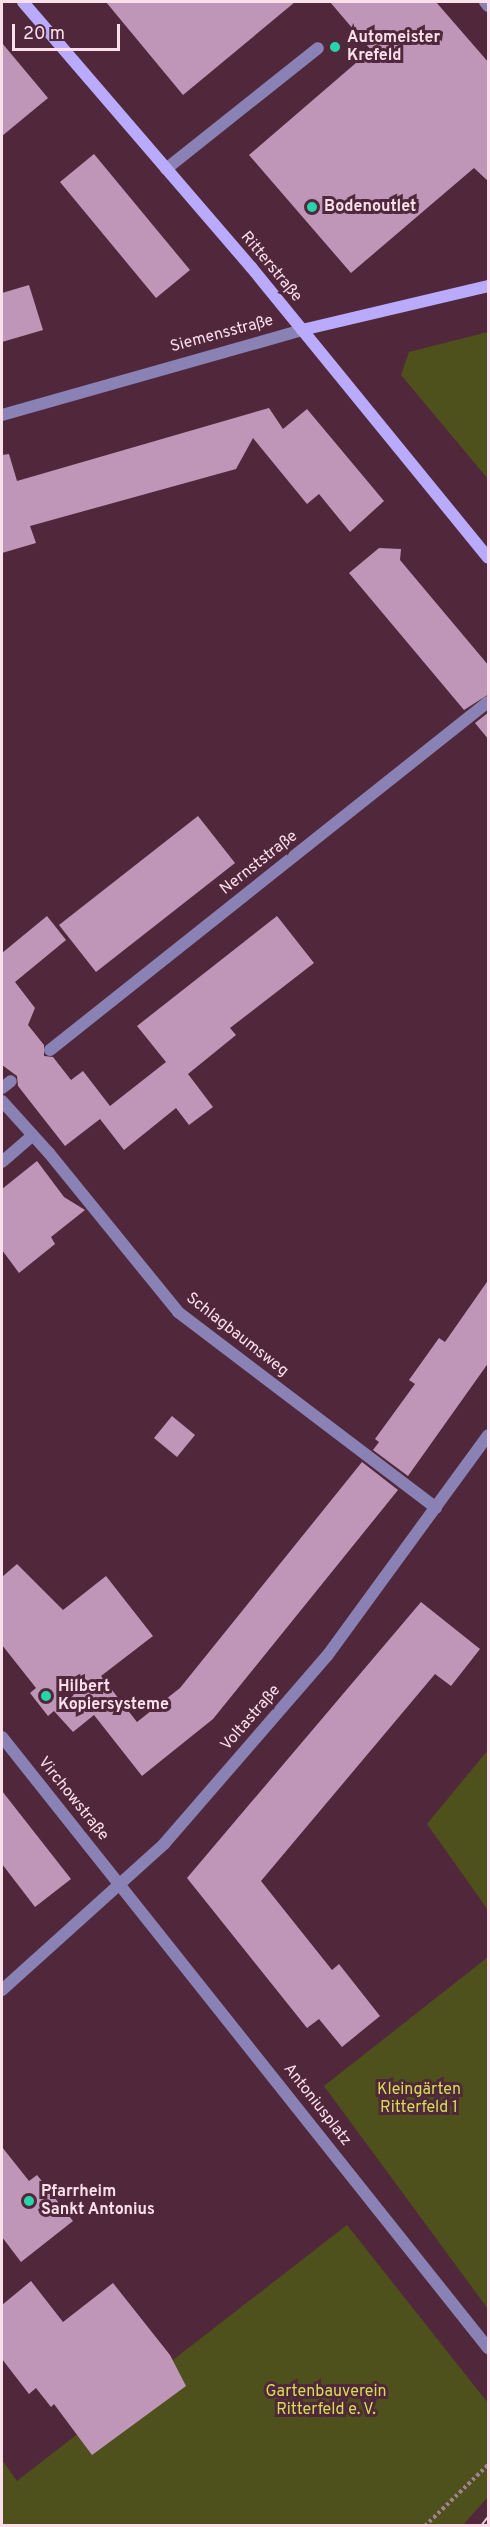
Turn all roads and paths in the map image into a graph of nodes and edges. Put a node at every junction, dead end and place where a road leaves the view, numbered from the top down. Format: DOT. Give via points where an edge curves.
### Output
graph roads {
  1 [pos="23,2"];
  2 [pos="484,2"];
  3 [pos="489,6"];
  4 [pos="318,48"];
  5 [pos="166,169"];
  6 [pos="489,286"];
  7 [pos="302,330"];
  8 [pos="2,415"];
  9 [pos="489,558"];
  10 [pos="489,702"];
  11 [pos="50,1050"];
  12 [pos="2,1101"];
  13 [pos="30,1138"];
  14 [pos="2,1162"];
  15 [pos="489,1436"];
  16 [pos="436,1509"];
  17 [pos="2,1737"];
  18 [pos="119,1882"];
  19 [pos="2,1990"];
  20 [pos="489,2348"];
  21 [pos="489,2465"];
  22 [pos="425,2526"];
  1 -- 5 [label="main road, Ritterstraße"];
  2 -- 3 [label="street"];
  4 -- 5 [label="street"];
  5 -- 7 [label="main road, Ritterstraße"];
  6 -- 7 [label="main road, Siemensstraße"];
  7 -- 8 [label="street, Siemensstraße"];
  7 -- 9 [label="main road, Ritterstraße"];
  10 -- 11 [label="street, Nernststraße"];
  12 -- 13 [label="street, Schlagbaumsweg"];
  13 -- 14 [label="street"];
  13 -- 16 [label="street, Schlagbaumsweg" via="50,1153 178,1312"];
  15 -- 16 [label="street, Voltastraße"];
  16 -- 18 [label="street, Voltastraße" via="327,1656 164,1844"];
  17 -- 18 [label="street, Virchowstraße"];
  18 -- 19 [label="street, Voltastraße"];
  18 -- 20 [label="street, Antoniusplatz"];
  21 -- 22 [label="path"];
}
